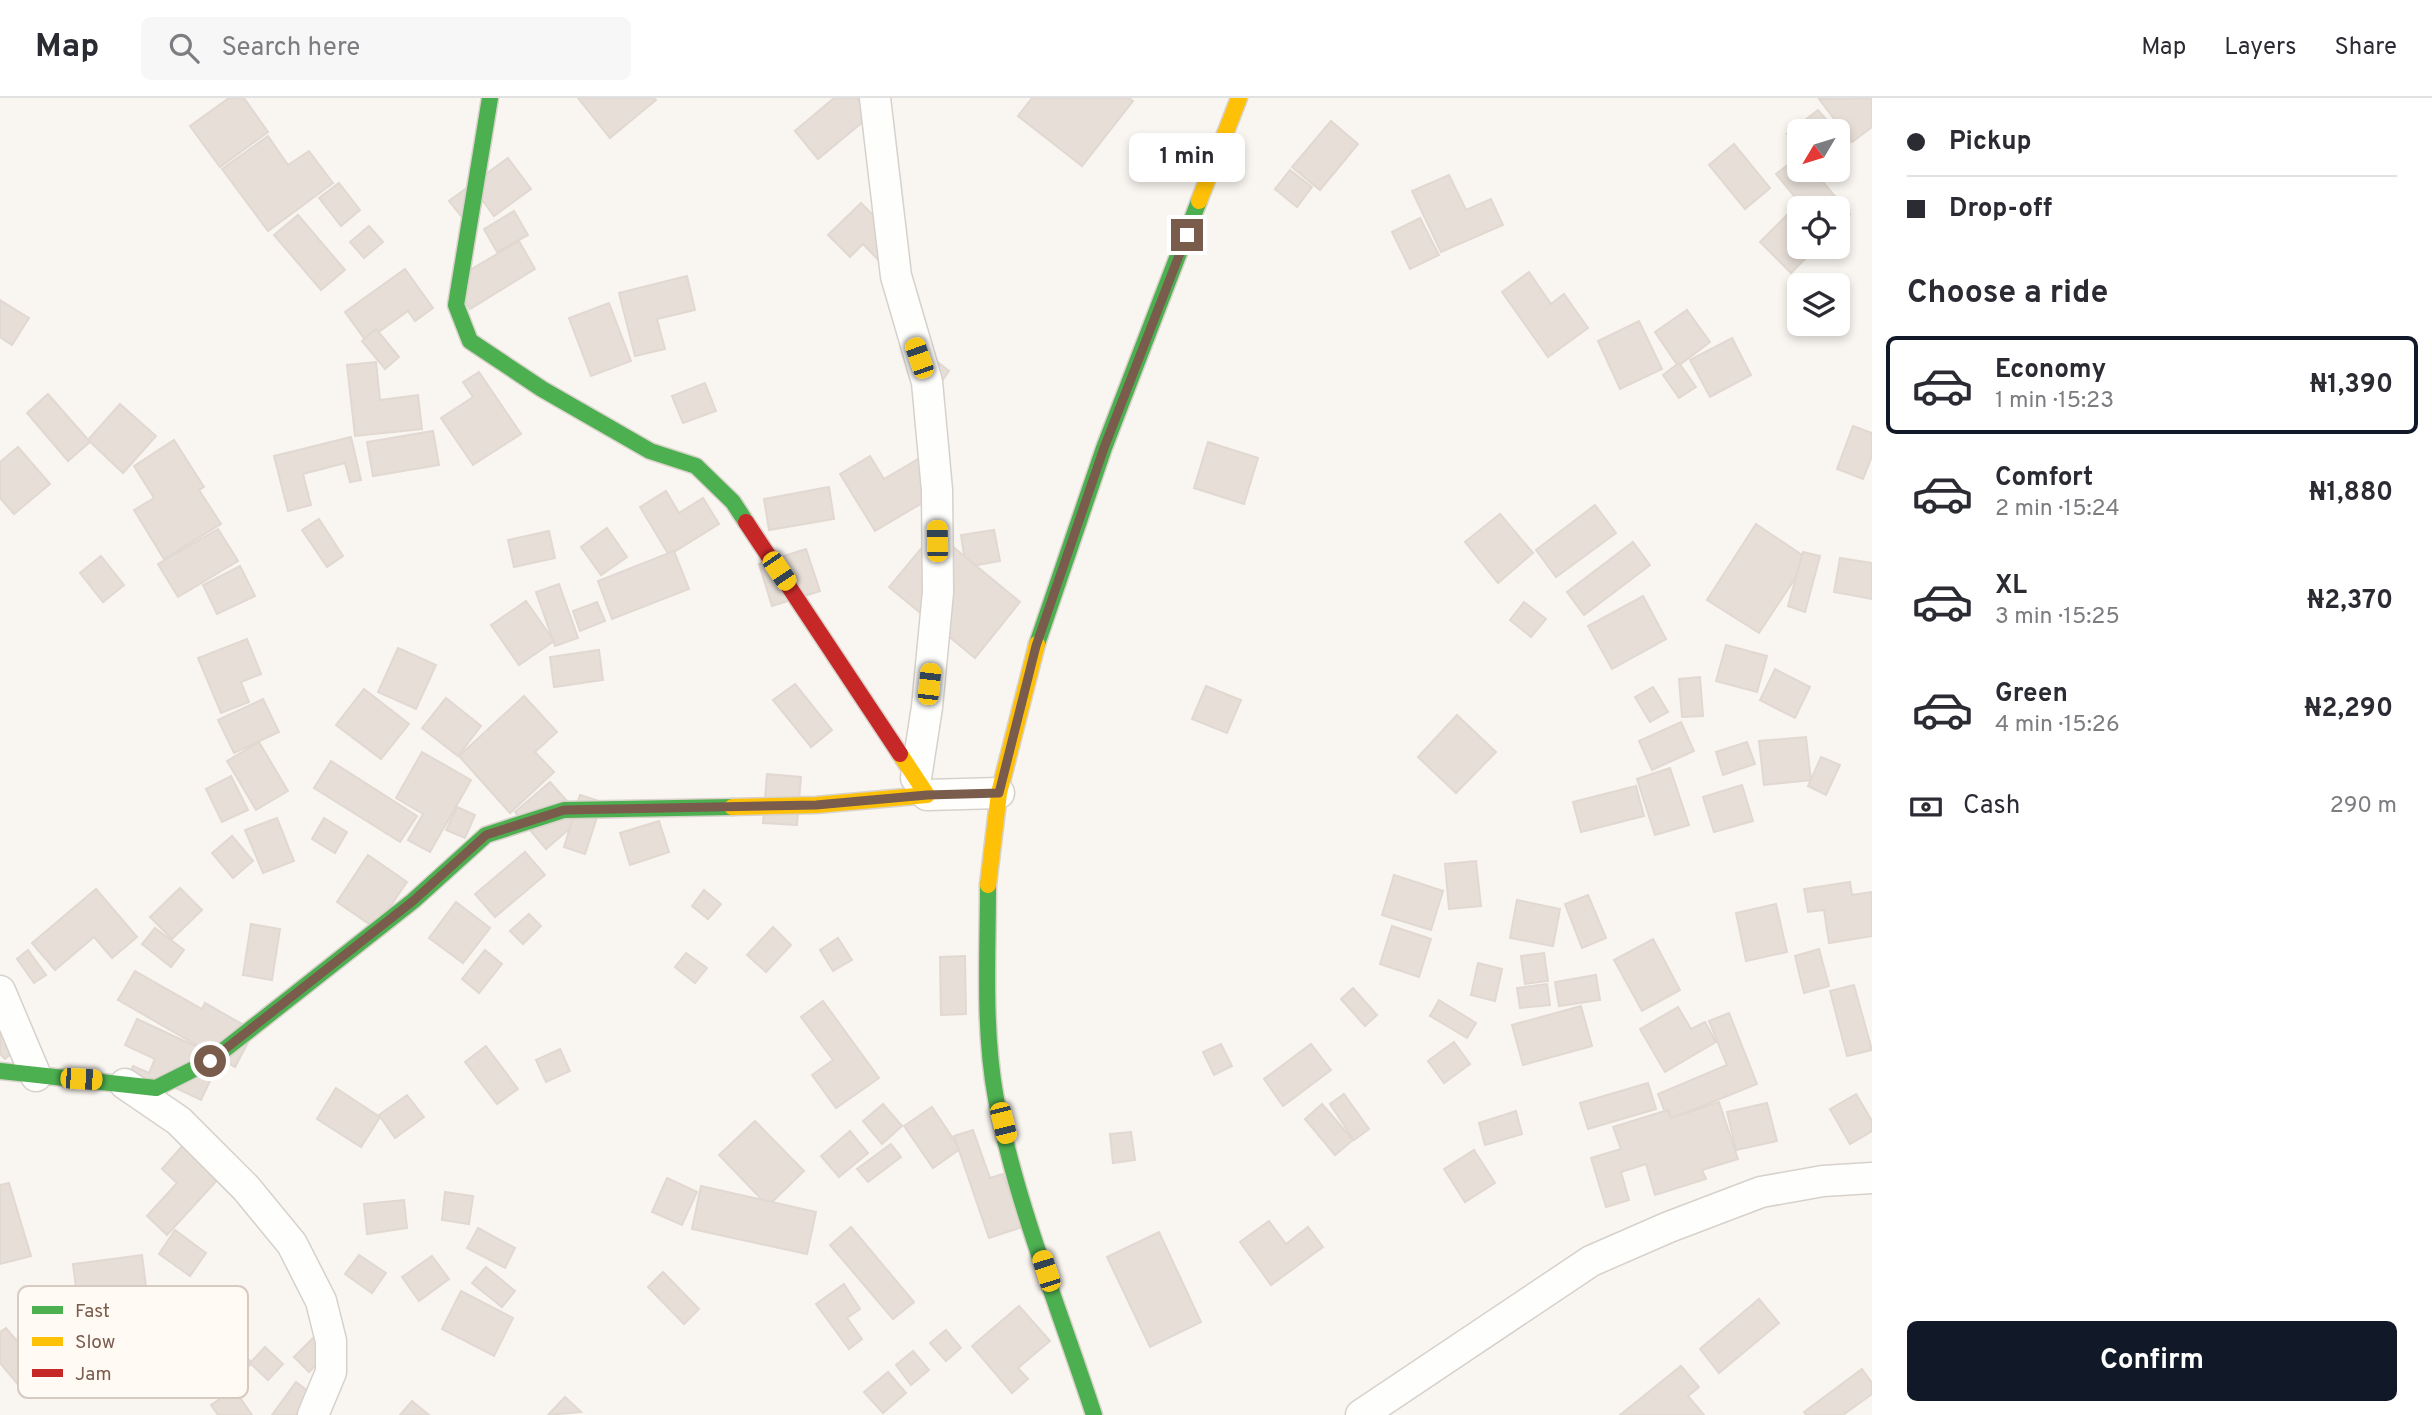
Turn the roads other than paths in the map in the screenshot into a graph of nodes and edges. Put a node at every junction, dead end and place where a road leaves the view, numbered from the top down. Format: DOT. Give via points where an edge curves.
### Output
graph roads {
  1 [pos="490,98"];
  2 [pos="875,98"];
  3 [pos="1239,98"];
  4 [pos="922,786"];
  5 [pos="999,793"];
  6 [pos="0,991"];
  7 [pos="0,1072"];
  8 [pos="36,1076"];
  9 [pos="123,1083"];
  10 [pos="1872,1178"];
  11 [pos="313,1415"];
  12 [pos="1094,1415"];
  13 [pos="1361,1415"];
  1 -- 4 [label="street" via="456,305 470,341 650,451 696,466 733,502"];
  2 -- 4 [label="street" via="895,276 927,382 937,490 938,592"];
  3 -- 5 [label="street" via="1100,461 1036,646"];
  4 -- 5 [label="street"];
  4 -- 9 [label="street" via="816,805 564,810 486,835 413,901 210,1061 156,1087"];
  5 -- 12 [label="street" via="988,869 987,950 996,1098 1023,1199"];
  6 -- 8 [label="street"];
  7 -- 8 [label="street"];
  8 -- 9 [label="street"];
  9 -- 11 [label="street" via="179,1121 246,1188 292,1244 321,1301 331,1341 331,1371"];
  10 -- 13 [label="street" via="1761,1192 1591,1261"];
}
